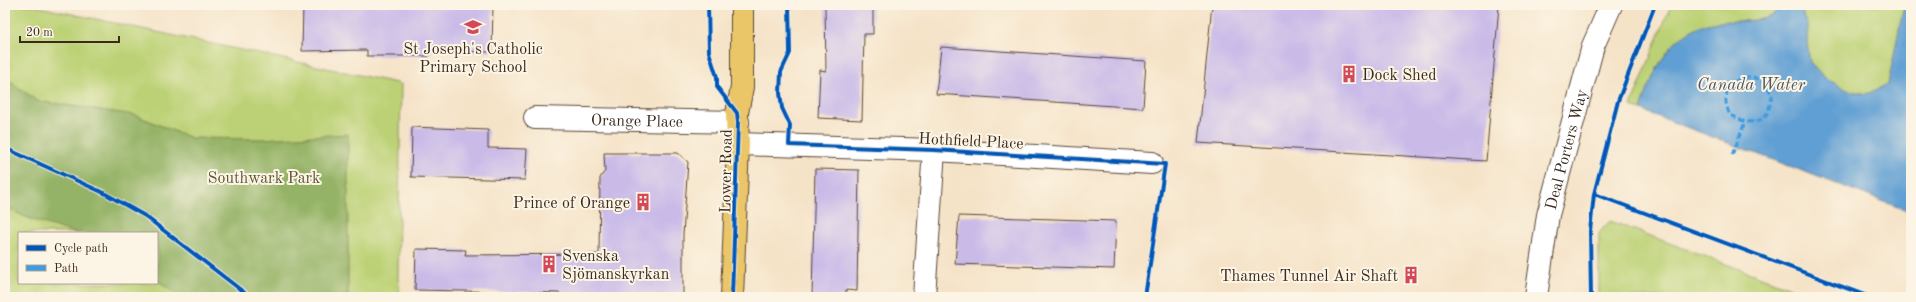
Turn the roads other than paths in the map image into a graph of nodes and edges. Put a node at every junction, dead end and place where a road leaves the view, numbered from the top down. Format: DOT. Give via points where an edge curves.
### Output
graph roads {
  1 [pos="742,5"];
  2 [pos="1611,5"];
  3 [pos="535,118"];
  4 [pos="738,122"];
  5 [pos="738,144"];
  6 [pos="934,150"];
  7 [pos="1152,163"];
  8 [pos="732,297"];
  9 [pos="924,297"];
  10 [pos="1536,297"];
  1 -- 4 [label="main road, Lower Road" via="742,87"];
  2 -- 10 [label="street, Deal Porters Way" via="1593,46 1548,215"];
  3 -- 4 [label="street, Orange Place"];
  4 -- 5 [label="main road, Lower Road"];
  5 -- 6 [label="street, Hothfield Place"];
  5 -- 8 [label="main road, Lower Road"];
  6 -- 7 [label="street, Hothfield Place"];
  6 -- 9 [label="street, Hothfield Place"];
}
